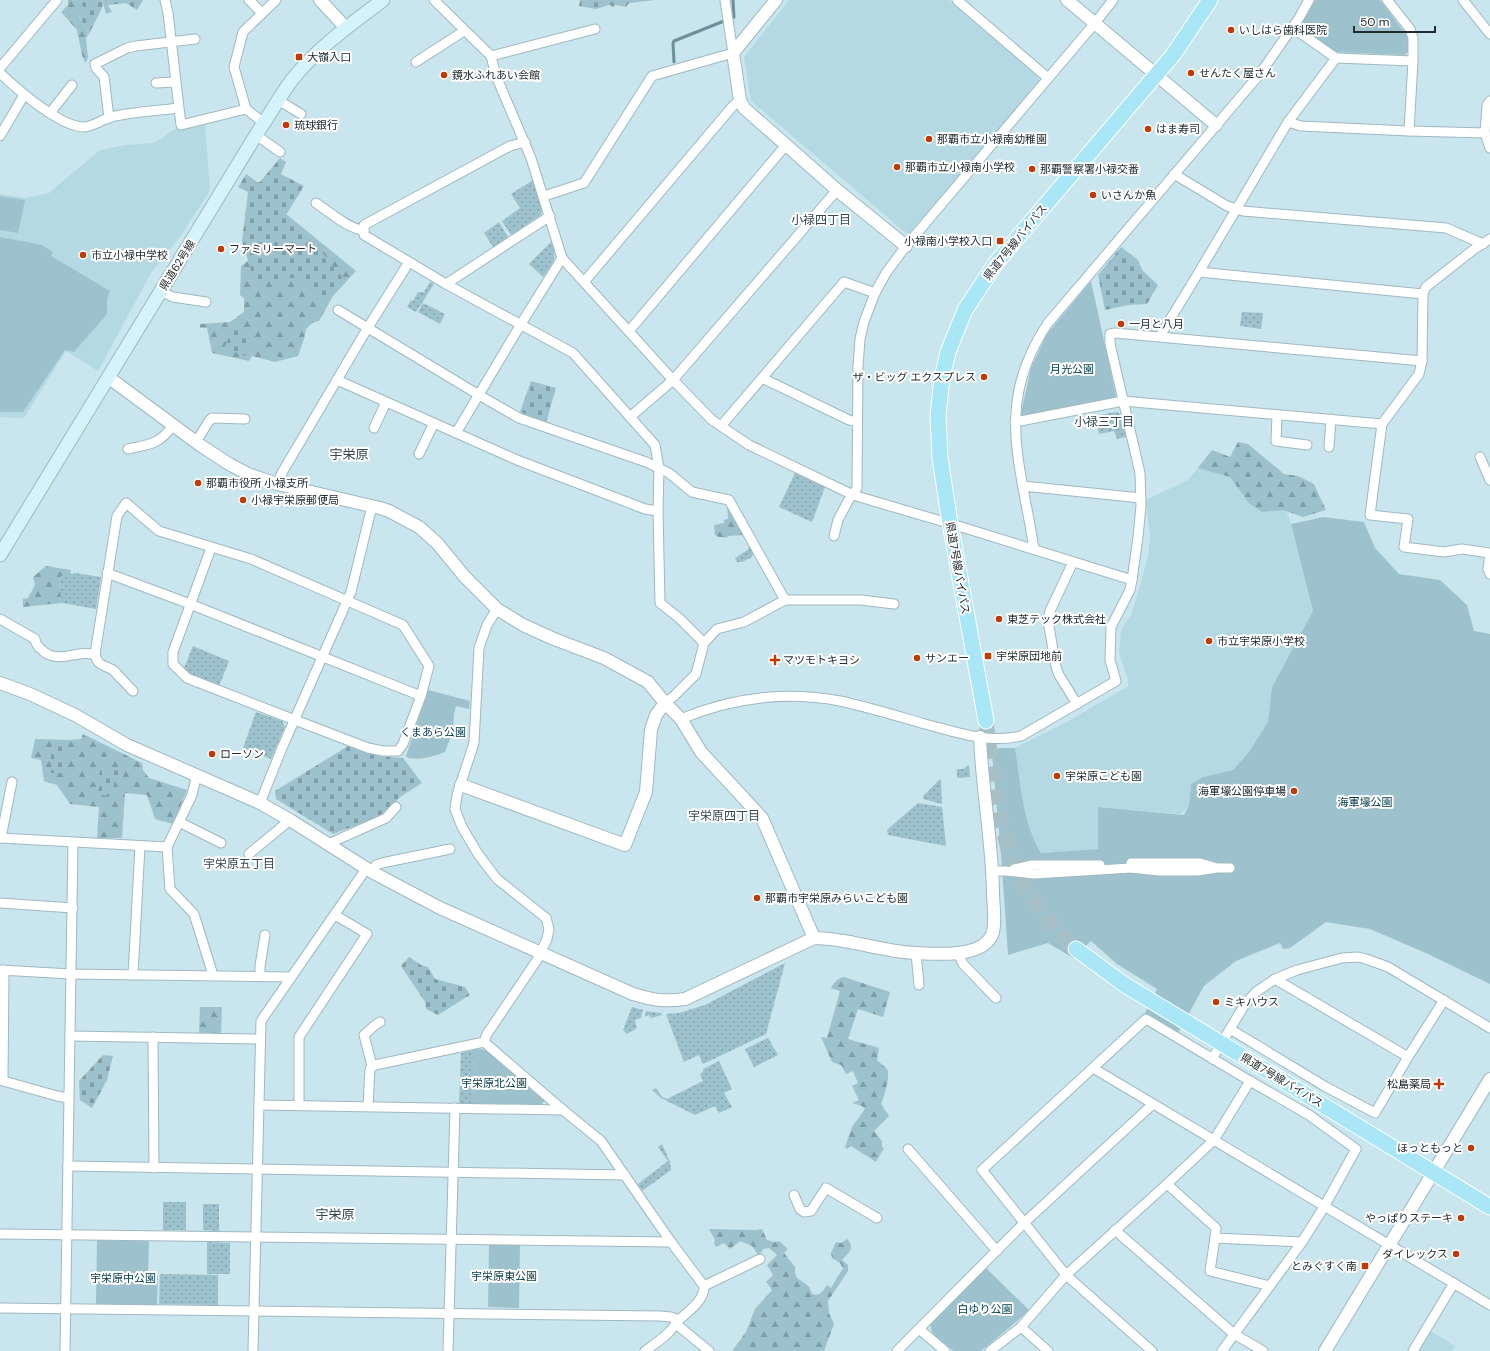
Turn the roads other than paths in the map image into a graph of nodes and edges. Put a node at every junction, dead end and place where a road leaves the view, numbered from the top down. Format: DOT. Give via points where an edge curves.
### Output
graph roads {
  1 [pos="57,0"];
  2 [pos="165,0"];
  3 [pos="249,0"];
  4 [pos="276,0"];
  5 [pos="320,0"];
  6 [pos="383,0"];
  7 [pos="434,0"];
  8 [pos="725,0"];
  9 [pos="776,0"];
  10 [pos="958,0"];
  11 [pos="1067,0"];
  12 [pos="1113,0"];
  13 [pos="1210,0"];
  14 [pos="1309,0"];
  15 [pos="1387,0"];
  16 [pos="1463,0"];
  17 [pos="262,13"];
  18 [pos="1095,23"];
  19 [pos="346,28"];
  20 [pos="1293,28"];
  21 [pos="595,29"];
  22 [pos="464,31"];
  23 [pos="1490,34"];
  24 [pos="195,39"];
  25 [pos="171,42"];
  26 [pos="732,53"];
  27 [pos="491,56"];
  28 [pos="1336,58"];
  29 [pos="1413,61"];
  30 [pos="416,62"];
  31 [pos="0,68"];
  32 [pos="0,73"];
  33 [pos="1156,75"];
  34 [pos="1048,78"];
  35 [pos="175,82"];
  36 [pos="156,83"];
  37 [pos="72,85"];
  38 [pos="24,95"];
  39 [pos="278,100"];
  40 [pos="740,100"];
  41 [pos="1490,101"];
  42 [pos="178,108"];
  43 [pos="246,109"];
  44 [pos="50,113"];
  45 [pos="301,114"];
  46 [pos="109,118"];
  47 [pos="1288,122"];
  48 [pos="264,123"];
  49 [pos="1216,125"];
  50 [pos="1409,131"];
  51 [pos="1485,133"];
  52 [pos="256,135"];
  53 [pos="0,136"];
  54 [pos="524,142"];
  55 [pos="786,145"];
  56 [pos="1490,148"];
  57 [pos="280,152"];
  58 [pos="1174,174"];
  59 [pos="837,190"];
  60 [pos="544,196"];
  61 [pos="316,203"];
  62 [pos="1236,209"];
  63 [pos="550,216"];
  64 [pos="364,230"];
  65 [pos="1486,242"];
  66 [pos="906,246"];
  67 [pos="562,258"];
  68 [pos="409,262"];
  69 [pos="1199,272"];
  70 [pos="584,282"];
  71 [pos="446,284"];
  72 [pos="160,291"];
  73 [pos="874,293"];
  74 [pos="1423,294"];
  75 [pos="206,302"];
  76 [pos="338,310"];
  77 [pos="520,324"];
  78 [pos="367,329"];
  79 [pos="629,331"];
  80 [pos="1160,336"];
  81 [pos="1422,361"];
  82 [pos="108,377"];
  83 [pos="762,378"];
  84 [pos="337,380"];
  85 [pos="673,380"];
  86 [pos="479,395"];
  87 [pos="1123,401"];
  88 [pos="386,402"];
  89 [pos="1277,415"];
  90 [pos="630,417"];
  91 [pos="245,419"];
  92 [pos="1331,419"];
  93 [pos="857,422"];
  94 [pos="1015,422"];
  95 [pos="434,423"];
  96 [pos="1382,424"];
  97 [pos="173,425"];
  98 [pos="721,426"];
  99 [pos="374,428"];
  100 [pos="456,433"];
  101 [pos="196,442"];
  102 [pos="1307,445"];
  103 [pos="1329,447"];
  104 [pos="128,450"];
  105 [pos="419,454"];
  106 [pos="1480,457"];
  107 [pos="659,468"];
  108 [pos="1490,480"];
  109 [pos="277,484"];
  110 [pos="1023,486"];
  111 [pos="853,495"];
  112 [pos="1141,498"];
  113 [pos="372,506"];
  114 [pos="658,511"];
  115 [pos="950,523"];
  116 [pos="834,536"];
  117 [pos="211,548"];
  118 [pos="1034,549"];
  119 [pos="1490,554"];
  120 [pos="0,555"];
  121 [pos="1073,562"];
  122 [pos="107,573"];
  123 [pos="1490,574"];
  124 [pos="1132,580"];
  125 [pos="785,600"];
  126 [pos="347,601"];
  127 [pos="190,604"];
  128 [pos="894,604"];
  129 [pos="497,609"];
  130 [pos="0,619"];
  131 [pos="704,643"];
  132 [pos="95,654"];
  133 [pos="323,657"];
  134 [pos="0,683"];
  135 [pos="133,691"];
  136 [pos="421,696"];
  137 [pos="665,703"];
  138 [pos="1077,704"];
  139 [pos="682,719"];
  140 [pos="295,720"];
  141 [pos="986,721"];
  142 [pos="980,738"];
  143 [pos="199,776"];
  144 [pos="12,782"];
  145 [pos="461,785"];
  146 [pos="260,803"];
  147 [pos="396,807"];
  148 [pos="290,820"];
  149 [pos="179,822"];
  150 [pos="0,838"];
  151 [pos="73,842"];
  152 [pos="221,843"];
  153 [pos="328,844"];
  154 [pos="140,846"];
  155 [pos="167,847"];
  156 [pos="450,849"];
  157 [pos="249,854"];
  158 [pos="1230,868"];
  159 [pos="369,871"];
  160 [pos="992,872"];
  161 [pos="0,903"];
  162 [pos="72,908"];
  163 [pos="335,915"];
  164 [pos="265,935"];
  165 [pos="814,938"];
  166 [pos="1076,949"];
  167 [pos="916,953"];
  168 [pos="958,953"];
  169 [pos="541,954"];
  170 [pos="2,970"];
  171 [pos="71,974"];
  172 [pos="133,975"];
  173 [pos="213,976"];
  174 [pos="260,976"];
  175 [pos="292,977"];
  176 [pos="1275,979"];
  177 [pos="919,985"];
  178 [pos="996,998"];
  179 [pos="1444,1000"];
  180 [pos="380,1022"];
  181 [pos="1490,1028"];
  182 [pos="1230,1029"];
  183 [pos="70,1036"];
  184 [pos="153,1037"];
  185 [pos="260,1039"];
  186 [pos="484,1042"];
  187 [pos="1408,1057"];
  188 [pos="1212,1059"];
  189 [pos="372,1066"];
  190 [pos="1093,1068"];
  191 [pos="1490,1079"];
  192 [pos="2,1081"];
  193 [pos="1250,1081"];
  194 [pos="69,1098"];
  195 [pos="1153,1104"];
  196 [pos="259,1105"];
  197 [pos="299,1105"];
  198 [pos="368,1106"];
  199 [pos="456,1108"];
  200 [pos="563,1110"];
  201 [pos="1214,1140"];
  202 [pos="908,1149"];
  203 [pos="68,1166"];
  204 [pos="154,1168"];
  205 [pos="258,1169"];
  206 [pos="453,1173"];
  207 [pos="1432,1173"];
  208 [pos="625,1175"];
  209 [pos="1167,1184"];
  210 [pos="794,1195"];
  211 [pos="1324,1207"];
  212 [pos="1490,1207"];
  213 [pos="877,1218"];
  214 [pos="1024,1223"];
  215 [pos="1115,1230"];
  216 [pos="0,1234"];
  217 [pos="66,1235"];
  218 [pos="256,1237"];
  219 [pos="1215,1238"];
  220 [pos="452,1240"];
  221 [pos="671,1242"];
  222 [pos="1302,1242"];
  223 [pos="1388,1245"];
  224 [pos="996,1251"];
  225 [pos="760,1259"];
  226 [pos="1066,1274"];
  227 [pos="1454,1283"];
  228 [pos="704,1286"];
  229 [pos="1270,1286"];
  230 [pos="1490,1305"];
  231 [pos="0,1308"];
  232 [pos="66,1308"];
  233 [pos="254,1310"];
  234 [pos="450,1314"];
  235 [pos="677,1322"];
  236 [pos="1021,1327"];
  237 [pos="919,1329"];
  238 [pos="1234,1334"];
  239 [pos="66,1351"];
  240 [pos="253,1351"];
  241 [pos="448,1351"];
  242 [pos="645,1351"];
  243 [pos="709,1351"];
  244 [pos="897,1351"];
  245 [pos="944,1351"];
  246 [pos="990,1351"];
  247 [pos="1048,1351"];
  248 [pos="1152,1351"];
  249 [pos="1222,1351"];
  250 [pos="1263,1351"];
  251 [pos="1325,1351"];
  252 [pos="1413,1351"];
  1 -- 31 [label="street"];
  2 -- 25 [label="street"];
  3 -- 17 [label="street"];
  4 -- 17 [label="street"];
  5 -- 19 [label="street"];
  6 -- 19 [label="main road, 県道62号線"];
  7 -- 22 [label="street"];
  8 -- 26 [label="street"];
  9 -- 26 [label="street"];
  10 -- 34 [label="street"];
  11 -- 18 [label="street"];
  12 -- 18 [label="street"];
  13 -- 33 [label="main road, 県道7号線バイパス"];
  14 -- 20 [label="street"];
  15 -- 29 [label="street" via="1410,29 1413,38"];
  16 -- 23 [label="street"];
  17 -- 43 [label="street" via="243,32 234,67"];
  18 -- 33 [label="street"];
  18 -- 34 [label="street"];
  19 -- 39 [label="main road, 県道62号線" via="303,68"];
  20 -- 28 [label="street"];
  20 -- 49 [label="street" via="1259,75"];
  21 -- 27 [label="street"];
  22 -- 27 [label="street"];
  22 -- 30 [label="street"];
  24 -- 25 [label="street"];
  25 -- 35 [label="street"];
  25 -- 46 [label="street" via="127,48 95,64 104,77"];
  26 -- 40 [label="street"];
  26 -- 60 [label="street" via="652,76 584,183"];
  27 -- 54 [label="street" via="496,76"];
  28 -- 29 [label="street"];
  28 -- 47 [label="street"];
  29 -- 50 [label="street"];
  32 -- 38 [label="street"];
  33 -- 49 [label="street"];
  33 -- 115 [label="main road, 県道7号線バイパス" via="996,262 965,310 945,365 938,416 940,458"];
  34 -- 66 [label="street"];
  35 -- 36 [label="street"];
  35 -- 42 [label="street"];
  37 -- 44 [label="street"];
  38 -- 44 [label="street"];
  38 -- 53 [label="street"];
  39 -- 45 [label="street"];
  39 -- 48 [label="main road, 県道62号線"];
  40 -- 55 [label="street" via="744,108"];
  40 -- 70 [label="street"];
  41 -- 51 [label="street" via="1486,105"];
  42 -- 43 [label="street" via="181,125"];
  42 -- 46 [label="street"];
  43 -- 48 [label="street"];
  44 -- 46 [label="street" via="74,126 86,127"];
  47 -- 50 [label="street" via="1301,126"];
  47 -- 62 [label="street"];
  48 -- 52 [label="main road, 県道62号線"];
  49 -- 58 [label="street"];
  50 -- 51 [label="street"];
  51 -- 56 [label="street"];
  52 -- 57 [label="street"];
  52 -- 72 [label="main road, 県道62号線"];
  54 -- 60 [label="street"];
  54 -- 64 [label="street" via="510,146 364,225"];
  55 -- 59 [label="street"];
  55 -- 79 [label="street"];
  58 -- 62 [label="street"];
  58 -- 94 [label="street" via="1043,330 1021,379"];
  59 -- 66 [label="street"];
  59 -- 85 [label="street"];
  60 -- 63 [label="street"];
  61 -- 64 [label="street" via="352,226"];
  62 -- 65 [label="street" via="1446,228"];
  62 -- 69 [label="street"];
  63 -- 67 [label="street"];
  63 -- 71 [label="street"];
  64 -- 68 [label="street" via="364,235"];
  65 -- 74 [label="street" via="1426,287"];
  66 -- 73 [label="street"];
  67 -- 70 [label="street"];
  67 -- 77 [label="street"];
  68 -- 71 [label="street"];
  68 -- 78 [label="street"];
  69 -- 74 [label="street"];
  69 -- 80 [label="street"];
  70 -- 79 [label="street"];
  71 -- 77 [label="street"];
  72 -- 75 [label="street" via="173,297"];
  72 -- 82 [label="main road, 県道62号線"];
  73 -- 83 [label="street" via="844,282"];
  73 -- 93 [label="street" via="864,322 858,352"];
  74 -- 81 [label="street"];
  76 -- 78 [label="street"];
  77 -- 86 [label="street"];
  77 -- 90 [label="street" via="573,353"];
  78 -- 84 [label="street"];
  78 -- 86 [label="street"];
  79 -- 85 [label="street"];
  80 -- 81 [label="street"];
  80 -- 87 [label="street" via="1110,334"];
  81 -- 96 [label="street" via="1419,374"];
  82 -- 97 [label="street"];
  82 -- 120 [label="main road, 県道62号線"];
  83 -- 93 [label="street"];
  83 -- 98 [label="street"];
  84 -- 88 [label="street"];
  84 -- 109 [label="street"];
  85 -- 90 [label="street"];
  85 -- 98 [label="street"];
  86 -- 100 [label="street"];
  86 -- 107 [label="street" via="519,418"];
  87 -- 89 [label="street"];
  87 -- 94 [label="street"];
  87 -- 112 [label="street" via="1140,473"];
  88 -- 95 [label="street"];
  88 -- 99 [label="street"];
  89 -- 92 [label="street"];
  89 -- 102 [label="street" via="1276,441"];
  90 -- 107 [label="street" via="655,445"];
  91 -- 101 [label="street" via="212,418"];
  92 -- 96 [label="street"];
  92 -- 103 [label="street"];
  93 -- 111 [label="street" via="857,488"];
  94 -- 110 [label="street"];
  95 -- 100 [label="street"];
  95 -- 105 [label="street"];
  96 -- 119 [label="street" via="1370,515 1408,519 1404,547 1444,552 1462,549"];
  97 -- 101 [label="street"];
  97 -- 104 [label="street" via="156,442"];
  98 -- 111 [label="street" via="749,445"];
  100 -- 114 [label="street" via="524,463 645,509"];
  101 -- 109 [label="street" via="248,474"];
  106 -- 108 [label="street"];
  107 -- 114 [label="street"];
  107 -- 125 [label="street" via="692,492 730,500"];
  109 -- 113 [label="street"];
  110 -- 112 [label="street"];
  110 -- 118 [label="street"];
  111 -- 115 [label="street"];
  111 -- 116 [label="street" via="838,520"];
  112 -- 124 [label="street"];
  113 -- 126 [label="street"];
  113 -- 129 [label="street" via="389,511 419,527 437,543 465,577"];
  114 -- 131 [label="street" via="660,603"];
  115 -- 118 [label="street"];
  115 -- 141 [label="main road, 県道7号線バイパス"];
  117 -- 122 [label="street" via="160,531 126,503 117,516"];
  117 -- 126 [label="street" via="251,559"];
  117 -- 127 [label="street"];
  118 -- 121 [label="street"];
  119 -- 123 [label="street"];
  121 -- 124 [label="street"];
  121 -- 138 [label="street" via="1050,611 1048,621 1058,671"];
  122 -- 127 [label="street"];
  122 -- 132 [label="street"];
  124 -- 138 [label="street" via="1130,590 1112,627 1110,660 1116,681"];
  125 -- 128 [label="street" via="861,600"];
  125 -- 131 [label="street" via="737,625 717,629"];
  126 -- 133 [label="street"];
  126 -- 136 [label="street" via="403,625 429,666"];
  127 -- 133 [label="street"];
  127 -- 140 [label="street" via="173,652 173,664 187,678"];
  129 -- 137 [label="street" via="529,628 629,670 648,682"];
  129 -- 145 [label="street" via="487,625 479,648 474,743"];
  130 -- 132 [label="street" via="35,639 36,644 51,657"];
  131 -- 137 [label="street" via="696,674"];
  132 -- 135 [label="street" via="96,660 102,666 113,670"];
  133 -- 136 [label="street"];
  133 -- 140 [label="street"];
  134 -- 143 [label="street" via="75,715 127,745"];
  136 -- 140 [label="street" via="398,751 368,748"];
  137 -- 139 [label="street"];
  137 -- 145 [label="street" via="656,715 651,730 646,792 624,845"];
  138 -- 142 [label="street" via="1020,736 1003,739"];
  139 -- 142 [label="street" via="721,706 763,698 818,698 853,704"];
  139 -- 165 [label="street" via="701,752 762,818"];
  140 -- 146 [label="street"];
  142 -- 160 [label="street"];
  143 -- 146 [label="street"];
  143 -- 149 [label="street"];
  144 -- 150 [label="street"];
  145 -- 169 [label="street" via="455,809 478,854 497,879 546,918 549,929"];
  146 -- 148 [label="street"];
  147 -- 153 [label="street" via="386,818"];
  148 -- 153 [label="street"];
  148 -- 157 [label="street"];
  149 -- 152 [label="street"];
  149 -- 155 [label="street"];
  150 -- 151 [label="street"];
  151 -- 154 [label="street"];
  151 -- 162 [label="street"];
  153 -- 159 [label="street"];
  154 -- 155 [label="street"];
  154 -- 172 [label="street"];
  155 -- 173 [label="street" via="170,890 194,914"];
  156 -- 159 [label="street" via="382,863"];
  158 -- 160 [label="street" via="1217,868 1200,863 1158,862 1032,865"];
  159 -- 163 [label="street"];
  159 -- 169 [label="street" via="440,908"];
  160 -- 168 [label="street" via="994,921 991,938 980,947"];
  161 -- 162 [label="street"];
  162 -- 171 [label="street"];
  163 -- 175 [label="street"];
  163 -- 197 [label="street" via="367,934 299,1037"];
  164 -- 174 [label="street"];
  165 -- 167 [label="street" via="844,940"];
  165 -- 169 [label="street" via="685,999 668,1002 633,994"];
  166 -- 207 [label="main road, 県道7号線バイパス, bridge" via="1125,985"];
  167 -- 168 [label="street"];
  167 -- 177 [label="street"];
  168 -- 178 [label="street" via="963,964"];
  169 -- 186 [label="street"];
  170 -- 171 [label="street"];
  170 -- 192 [label="street"];
  171 -- 172 [label="street"];
  171 -- 183 [label="street"];
  172 -- 173 [label="street"];
  173 -- 174 [label="street"];
  174 -- 175 [label="street"];
  175 -- 185 [label="street" via="261,1021"];
  176 -- 179 [label="street" via="1335,959 1358,957 1388,967"];
  176 -- 182 [label="street" via="1251,997"];
  176 -- 187 [label="street"];
  179 -- 181 [label="street"];
  179 -- 187 [label="street"];
  180 -- 189 [label="street" via="364,1035"];
  182 -- 187 [label="street" via="1326,1087 1375,1113"];
  182 -- 188 [label="street"];
  183 -- 184 [label="street"];
  183 -- 194 [label="street"];
  184 -- 185 [label="street"];
  184 -- 204 [label="street"];
  185 -- 196 [label="street"];
  186 -- 189 [label="street"];
  186 -- 200 [label="street"];
  188 -- 190 [label="street" via="1146,1019"];
  188 -- 193 [label="street"];
  189 -- 198 [label="street"];
  190 -- 195 [label="street"];
  190 -- 214 [label="street" via="982,1170"];
  191 -- 207 [label="street"];
  192 -- 194 [label="street"];
  193 -- 201 [label="street"];
  193 -- 211 [label="street" via="1309,1115 1356,1149"];
  194 -- 203 [label="street"];
  195 -- 201 [label="street"];
  195 -- 214 [label="street"];
  196 -- 197 [label="street"];
  196 -- 205 [label="street"];
  197 -- 198 [label="street"];
  198 -- 199 [label="street"];
  199 -- 200 [label="street"];
  199 -- 206 [label="street"];
  200 -- 208 [label="street" via="602,1141"];
  201 -- 209 [label="street"];
  201 -- 211 [label="street"];
  202 -- 224 [label="street"];
  203 -- 204 [label="street"];
  203 -- 217 [label="street"];
  204 -- 205 [label="street"];
  205 -- 206 [label="street"];
  205 -- 218 [label="street"];
  206 -- 208 [label="street"];
  206 -- 220 [label="street"];
  207 -- 212 [label="main road, 県道7号線バイパス"];
  207 -- 223 [label="street"];
  208 -- 221 [label="street"];
  209 -- 215 [label="street"];
  209 -- 219 [label="street" via="1216,1228"];
  210 -- 213 [label="street" via="800,1209 804,1212 811,1211 826,1188"];
  211 -- 222 [label="street"];
  211 -- 223 [label="street"];
  214 -- 224 [label="street"];
  214 -- 226 [label="street"];
  215 -- 226 [label="street"];
  215 -- 238 [label="street"];
  216 -- 217 [label="street"];
  217 -- 218 [label="street"];
  217 -- 232 [label="street"];
  218 -- 220 [label="street"];
  218 -- 233 [label="street"];
  219 -- 222 [label="street"];
  219 -- 229 [label="street" via="1210,1272"];
  220 -- 221 [label="street"];
  220 -- 234 [label="street"];
  221 -- 228 [label="street"];
  222 -- 229 [label="street"];
  223 -- 227 [label="street"];
  223 -- 251 [label="street"];
  224 -- 237 [label="street"];
  225 -- 228 [label="street"];
  226 -- 236 [label="street"];
  226 -- 248 [label="street"];
  227 -- 230 [label="street"];
  227 -- 252 [label="street"];
  228 -- 235 [label="street" via="700,1299"];
  229 -- 238 [label="street"];
  231 -- 232 [label="street"];
  232 -- 233 [label="street"];
  232 -- 239 [label="street"];
  233 -- 234 [label="street"];
  233 -- 240 [label="street"];
  234 -- 235 [label="street" via="660,1316 671,1317"];
  234 -- 241 [label="street"];
  235 -- 242 [label="street" via="669,1332"];
  235 -- 243 [label="street"];
  236 -- 246 [label="street"];
  236 -- 247 [label="street"];
  237 -- 244 [label="street"];
  237 -- 245 [label="street"];
  238 -- 249 [label="street"];
  238 -- 250 [label="street"];
}
